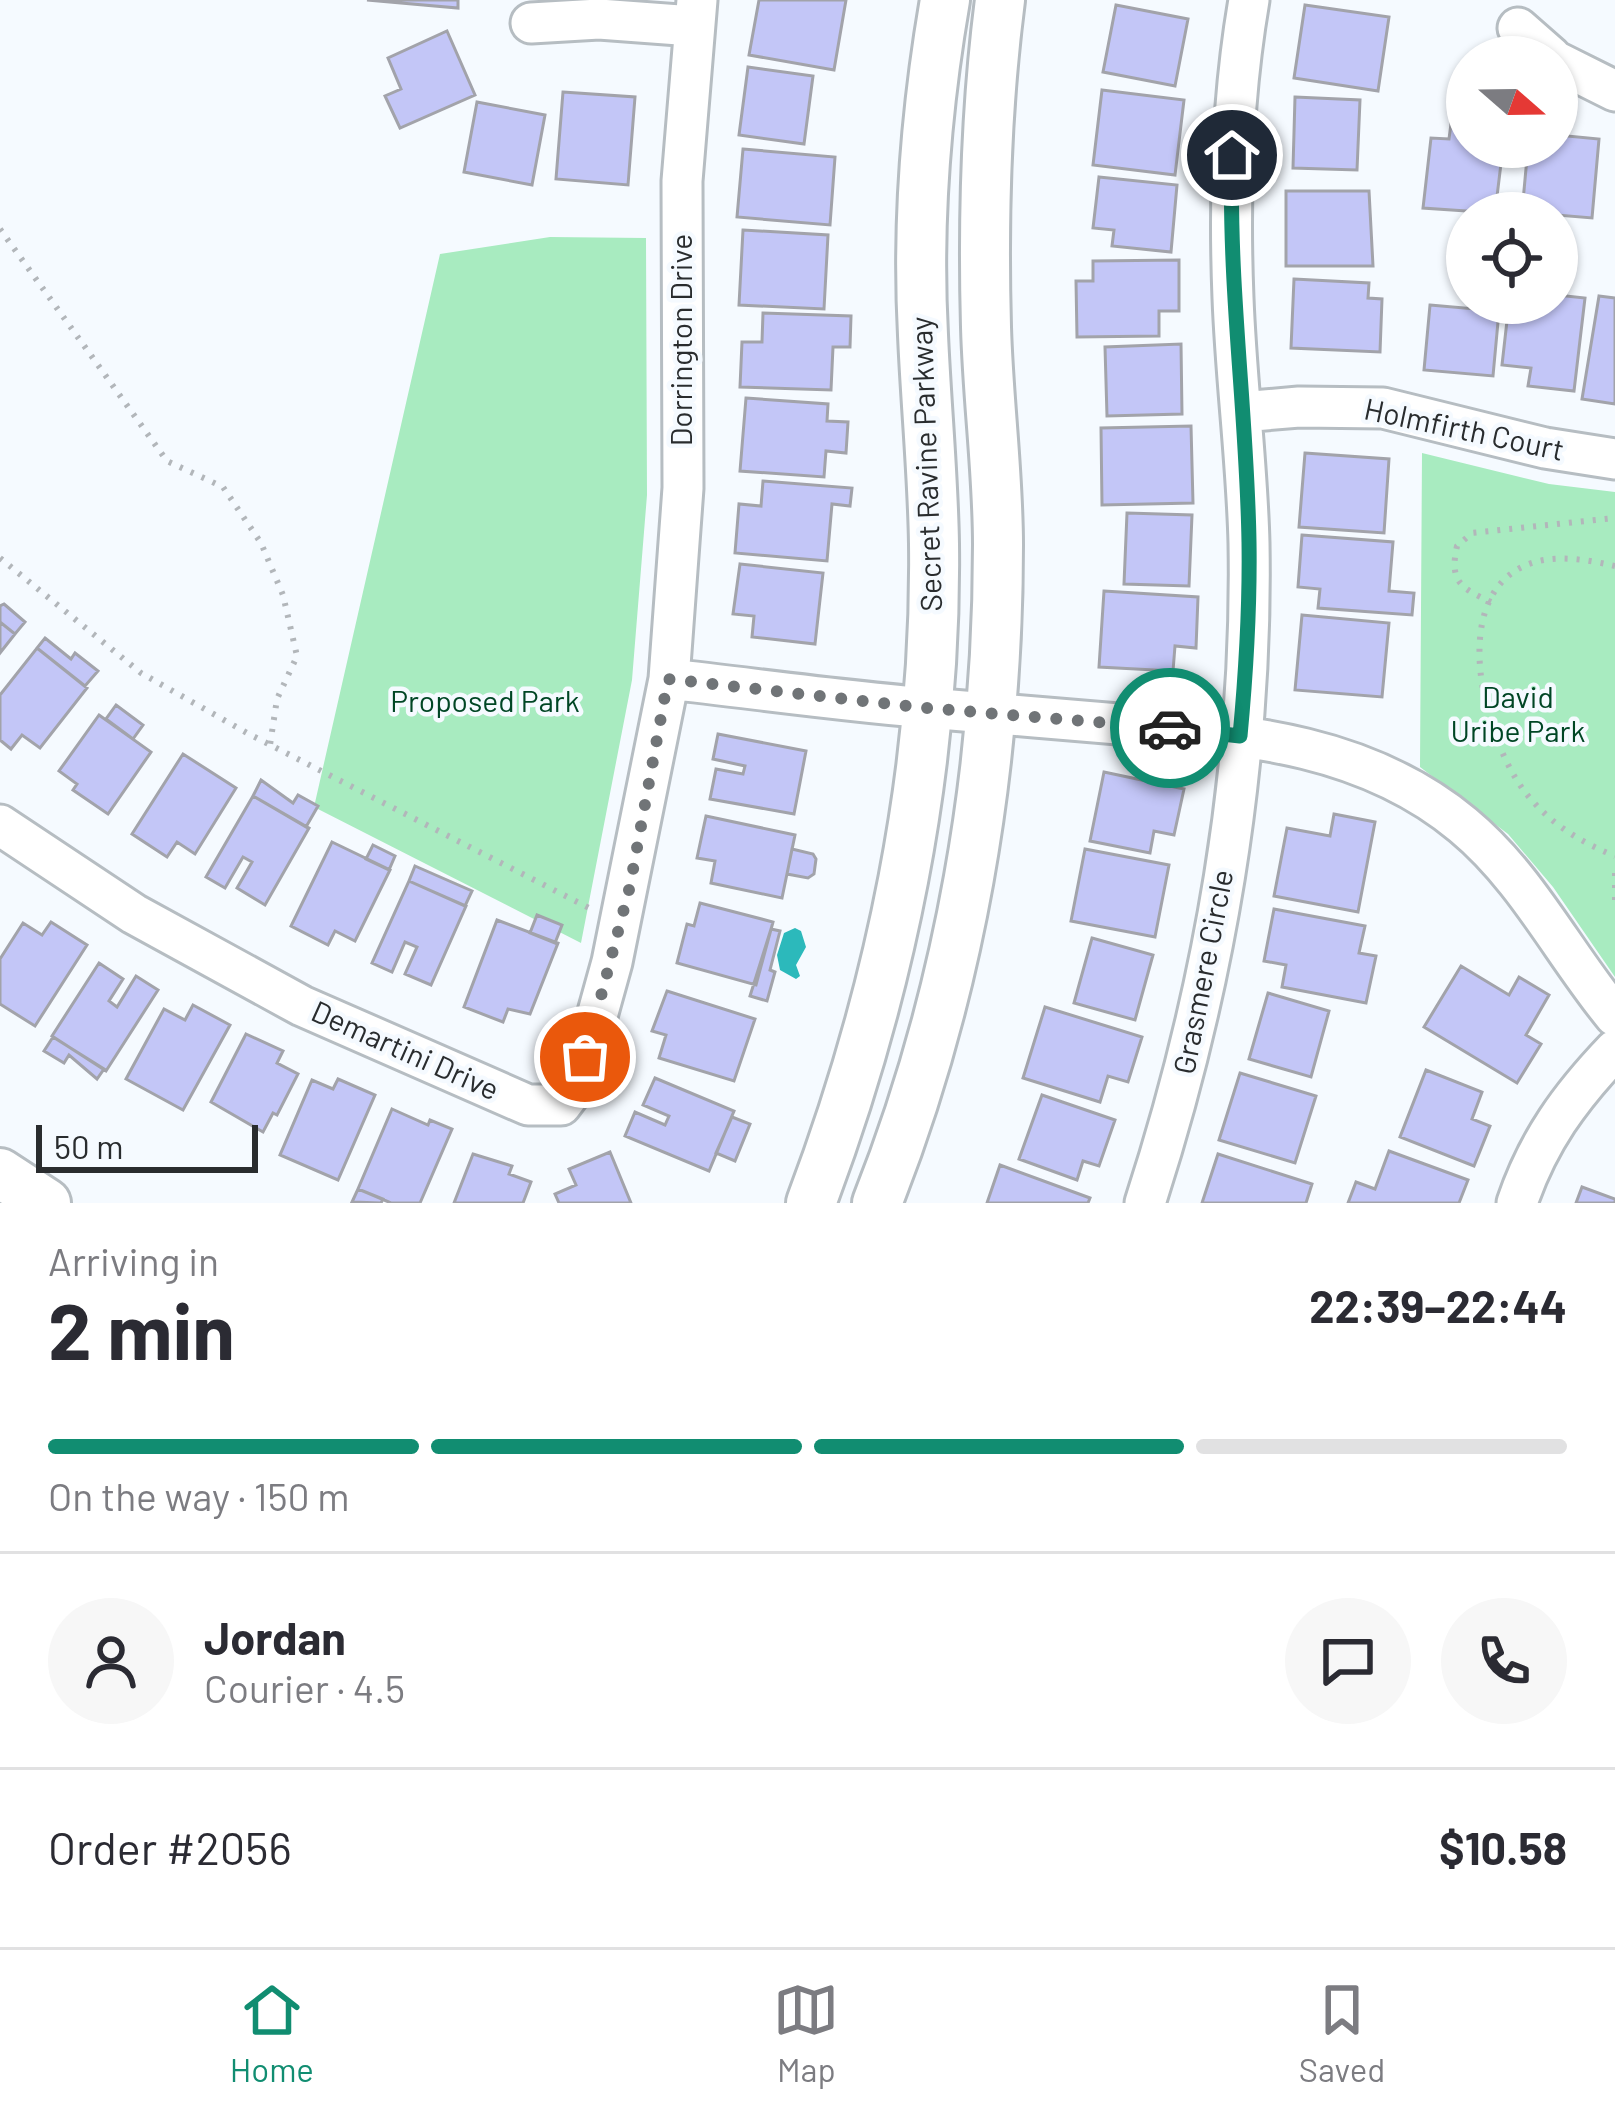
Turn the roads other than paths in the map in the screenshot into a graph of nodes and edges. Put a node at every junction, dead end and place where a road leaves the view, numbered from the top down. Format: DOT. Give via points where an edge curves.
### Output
graph roads {
  1 [pos="945,0"];
  2 [pos="1000,0"];
  3 [pos="1249,0"];
  4 [pos="695,13"];
  5 [pos="531,22"];
  6 [pos="1519,28"];
  7 [pos="1528,36"];
  8 [pos="1578,72"];
  9 [pos="1615,92"];
  10 [pos="1241,412"];
  11 [pos="1615,459"];
  12 [pos="668,679"];
  13 [pos="926,708"];
  14 [pos="991,713"];
  15 [pos="1240,736"];
  16 [pos="0,825"];
  17 [pos="1615,1016"];
  18 [pos="1615,1050"];
  19 [pos="0,1173"];
  20 [pos="46,1203"];
  21 [pos="811,1203"];
  22 [pos="877,1203"];
  23 [pos="1145,1203"];
  24 [pos="1517,1203"];
  1 -- 13 [label="main road, Secret Ravine Parkway" via="921,253 934,545"];
  2 -- 14 [label="main road" via="986,181 998,543"];
  3 -- 10 [label="street, Grasmere Circle" via="1231,198"];
  4 -- 5 [label="street"];
  4 -- 12 [label="street, Dorrington Drive" via="680,271 683,488"];
  6 -- 7 [label="street"];
  8 -- 9 [label="street"];
  10 -- 11 [label="street, Holmfirth Court" via="1383,408"];
  10 -- 15 [label="street, Grasmere Circle" via="1249,602"];
  12 -- 13 [label="street"];
  12 -- 16 [label="street, Demartini Drive" via="621,924 580,1082 560,1105 528,1105 302,1006 134,914"];
  13 -- 14 [label="street"];
  13 -- 21 [label="main road, Secret Ravine Parkway" via="887,958"];
  14 -- 15 [label="street"];
  14 -- 22 [label="main road" via="950,971"];
  15 -- 17 [label="street" via="1347,759 1400,782 1462,824 1526,890"];
  15 -- 23 [label="street, Grasmere Circle" via="1208,966"];
  18 -- 24 [label="street" via="1553,1123"];
  19 -- 20 [label="main road"];
}
